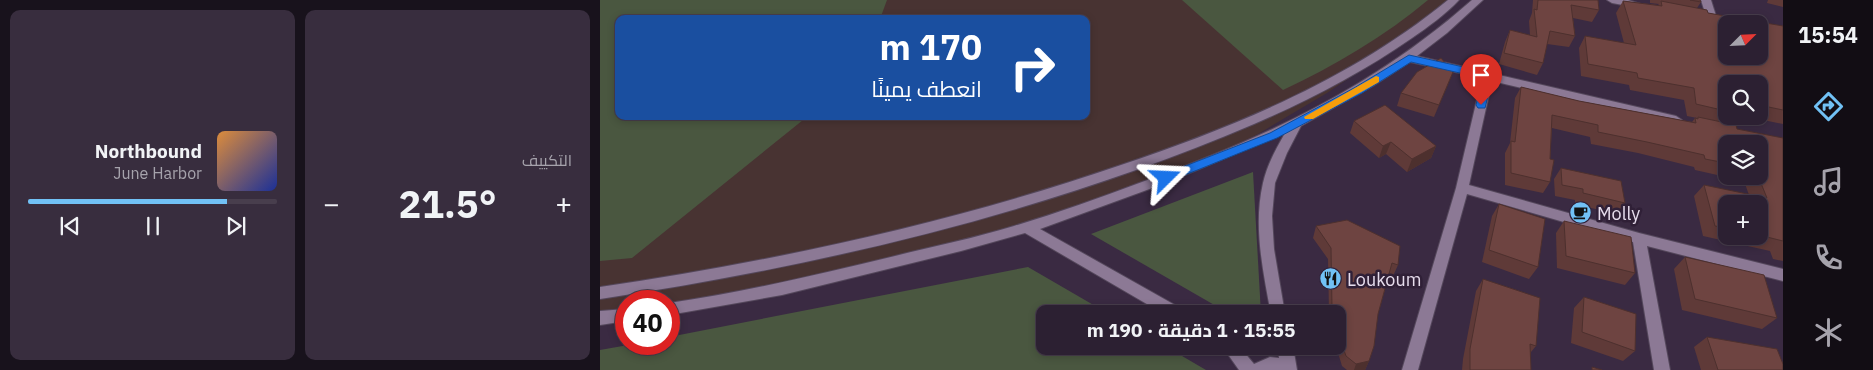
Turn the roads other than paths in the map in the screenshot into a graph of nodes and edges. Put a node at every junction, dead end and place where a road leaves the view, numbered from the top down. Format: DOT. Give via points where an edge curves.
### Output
graph roads {
  1 [pos="1454,0"];
  2 [pos="1478,0"];
  3 [pos="1612,0"];
  4 [pos="1706,0"];
  5 [pos="1648,7"];
  6 [pos="1711,19"];
  7 [pos="1409,58"];
  8 [pos="1488,76"];
  9 [pos="1688,123"];
  10 [pos="1296,124"];
  11 [pos="1462,188"];
  12 [pos="1027,228"];
  13 [pos="1639,238"];
  14 [pos="1783,275"];
  15 [pos="600,293"];
  16 [pos="1160,305"];
  17 [pos="1276,305"];
  18 [pos="680,307"];
  19 [pos="615,316"];
  20 [pos="600,318"];
  21 [pos="1236,355"];
  22 [pos="1286,355"];
  23 [pos="1249,370"];
  24 [pos="1258,370"];
  25 [pos="1289,370"];
  26 [pos="1410,370"];
  27 [pos="1662,370"];
  1 -- 15 [label="street" via="1388,52 1304,98 1083,183 987,214 858,247 697,279"];
  2 -- 7 [label="street"];
  3 -- 5 [label="street"];
  4 -- 6 [label="street"];
  7 -- 8 [label="street"];
  7 -- 10 [label="street"];
  8 -- 9 [label="street"];
  8 -- 11 [label="street"];
  10 -- 12 [label="street" via="1184,172"];
  10 -- 17 [label="street" via="1275,166 1266,204 1269,262"];
  11 -- 13 [label="street"];
  11 -- 26 [label="street"];
  12 -- 16 [label="street"];
  12 -- 18 [label="street" via="806,283"];
  13 -- 14 [label="street"];
  13 -- 27 [label="street"];
  19 -- 20 [label="street"];
  21 -- 23 [label="street"];
  22 -- 25 [label="street"];
  24 -- 25 [label="street" via="1267,364 1275,364"];
}
